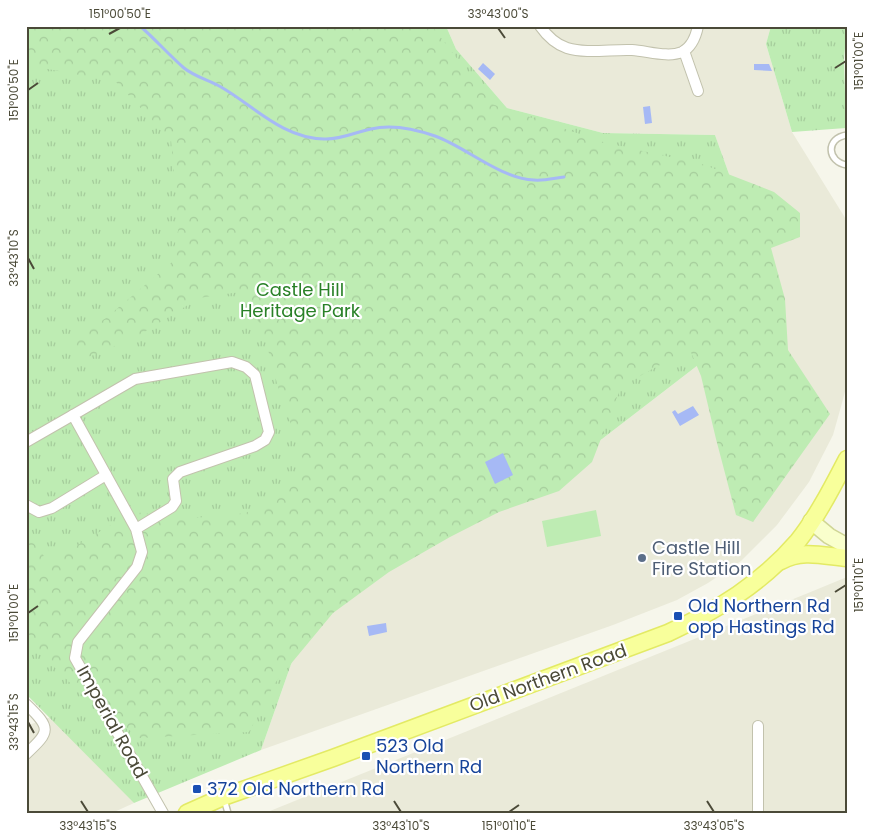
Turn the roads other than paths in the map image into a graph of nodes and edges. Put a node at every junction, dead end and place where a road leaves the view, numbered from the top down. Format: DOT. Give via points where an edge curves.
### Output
graph roads {
  1 [pos="540,26"];
  2 [pos="698,26"];
  3 [pos="684,51"];
  4 [pos="698,91"];
  5 [pos="847,135"];
  6 [pos="847,165"];
  7 [pos="73,415"];
  8 [pos="26,442"];
  9 [pos="847,458"];
  10 [pos="106,475"];
  11 [pos="26,505"];
  12 [pos="811,521"];
  13 [pos="136,529"];
  14 [pos="847,546"];
  15 [pos="847,558"];
  16 [pos="777,564"];
  17 [pos="26,704"];
  18 [pos="758,726"];
  19 [pos="26,754"];
  20 [pos="224,797"];
  21 [pos="163,813"];
  22 [pos="187,813"];
  23 [pos="228,813"];
  24 [pos="758,813"];
  1 -- 3 [label="street" via="554,42 574,50 633,50 668,54"];
  2 -- 3 [label="street"];
  3 -- 4 [label="street"];
  5 -- 6 [label="lane" via="834,140 831,149 835,159"];
  7 -- 8 [label="street"];
  7 -- 10 [label="street, Imperial Road"];
  7 -- 13 [label="street" via="135,379 232,362 246,367 255,375 269,432 265,440 180,472 173,479 176,501 172,507"];
  9 -- 12 [label="main road, Old Northern Road"];
  10 -- 11 [label="street" via="52,508 39,512"];
  10 -- 13 [label="street, Imperial Road"];
  12 -- 14 [label="main road"];
  12 -- 16 [label="main road, Old Northern Road"];
  13 -- 21 [label="street, Imperial Road" via="142,552 137,567 78,642 75,658"];
  15 -- 16 [label="main road" via="800,554"];
  16 -- 20 [label="main road, Old Northern Road" via="718,609 668,633"];
  17 -- 19 [label="street" via="42,719 45,733"];
  18 -- 24 [label="street"];
  20 -- 22 [label="main road, Old Northern Road"];
  20 -- 23 [label="lane"];
}
